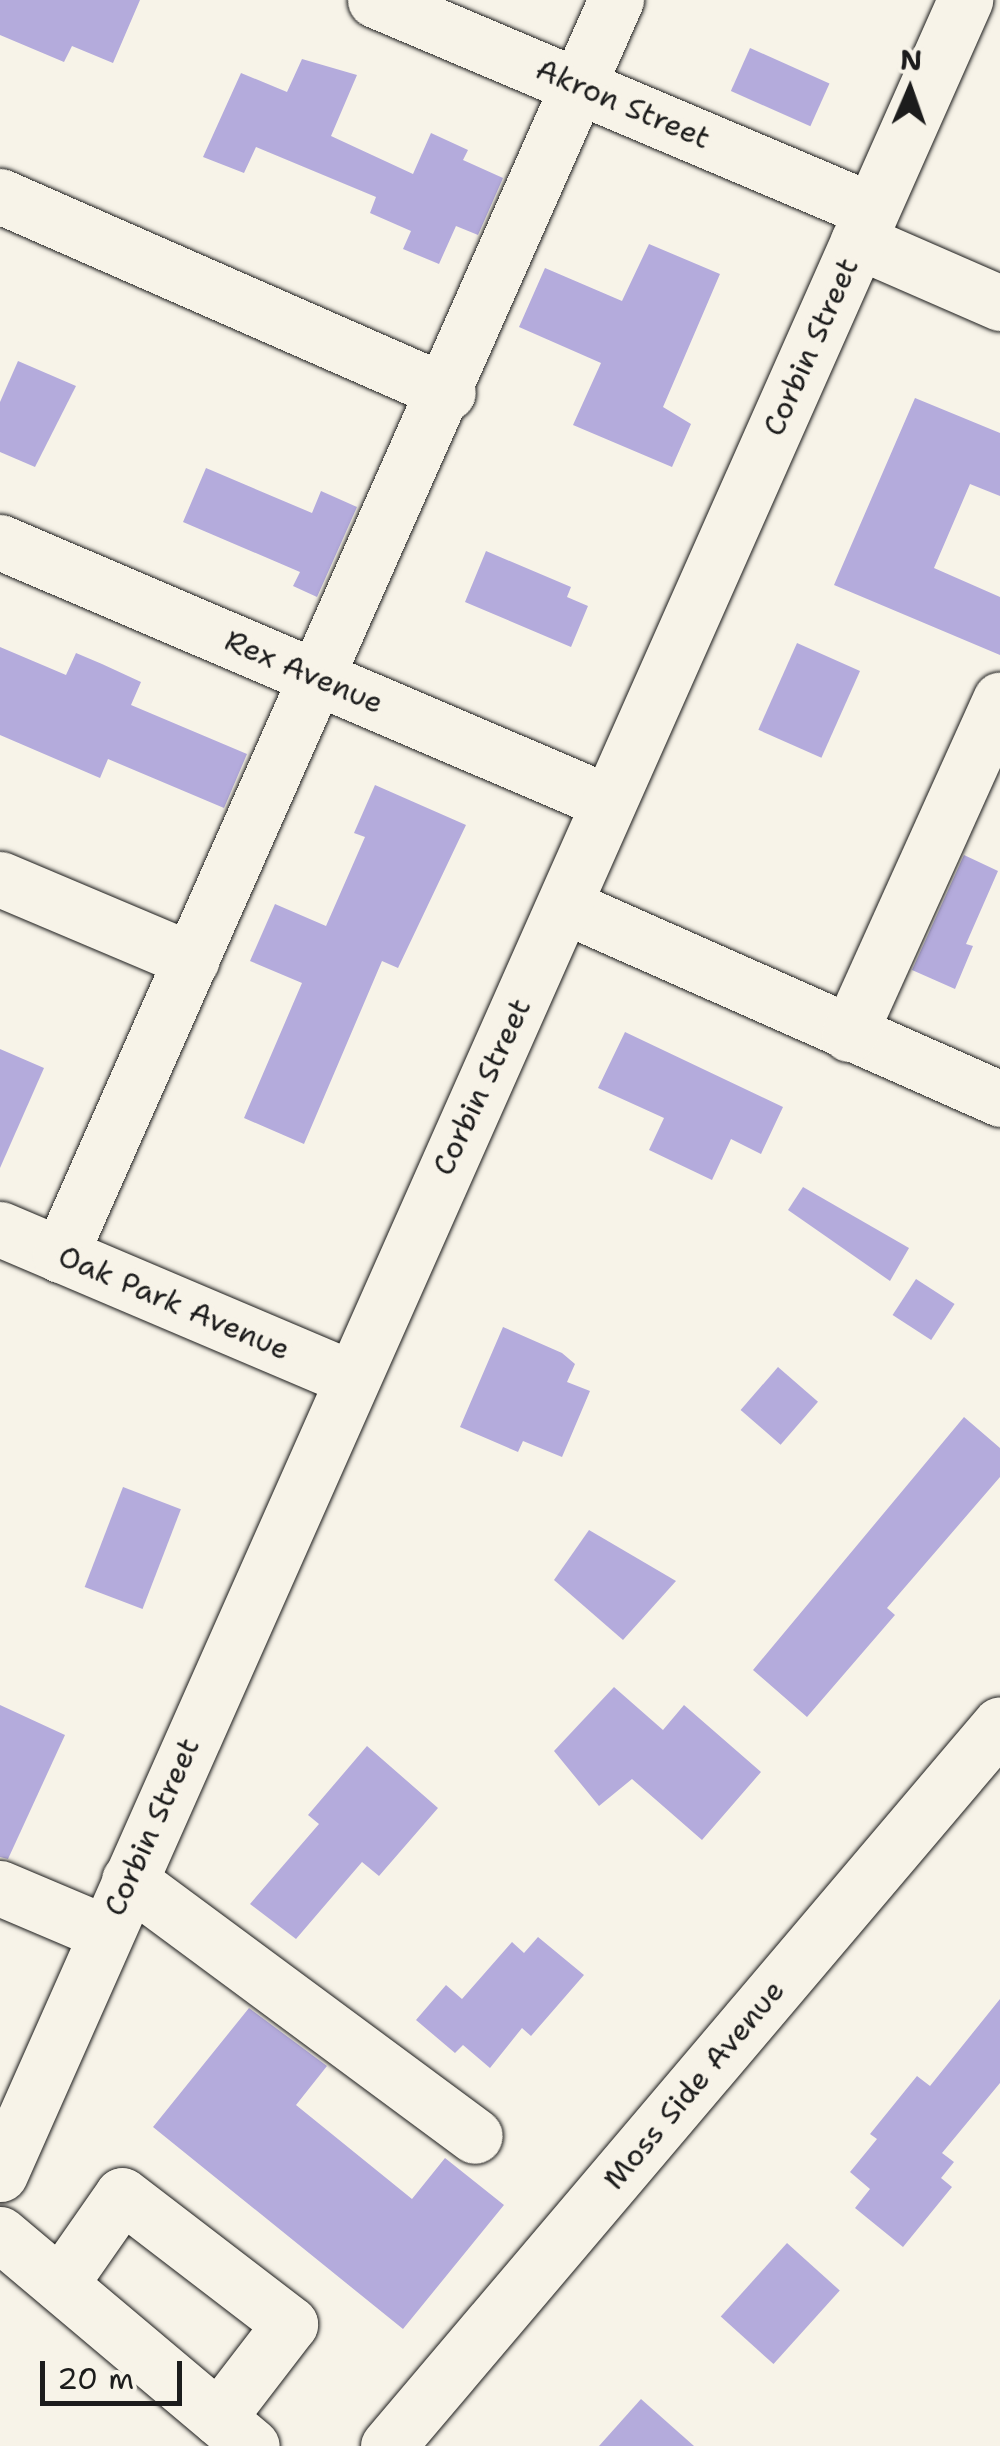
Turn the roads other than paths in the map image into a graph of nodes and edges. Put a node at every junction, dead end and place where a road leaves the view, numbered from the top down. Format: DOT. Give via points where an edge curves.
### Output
graph roads {
  1 [pos="375,0"];
  2 [pos="616,0"];
  3 [pos="965,0"];
  4 [pos="580,85"];
  5 [pos="0,196"];
  6 [pos="865,226"];
  7 [pos="1000,302"];
  8 [pos="448,393"];
  9 [pos="0,542"];
  10 [pos="318,678"];
  11 [pos="1000,699"];
  12 [pos="608,802"];
  13 [pos="0,879"];
  14 [pos="564,906"];
  15 [pos="192,960"];
  16 [pos="850,1034"];
  17 [pos="1000,1099"];
  18 [pos="0,1230"];
  19 [pos="60,1255"];
  20 [pos="349,1377"];
  21 [pos="1000,1724"];
  22 [pos="129,1880"];
  23 [pos="0,1888"];
  24 [pos="106,1933"];
  25 [pos="475,2136"];
  26 [pos="0,2174"];
  27 [pos="0,2234"];
  28 [pos="60,2284"];
  29 [pos="209,2424"];
  30 [pos="388,2446"];
  1 -- 4 [label="street, Akron Street"];
  2 -- 4 [label="street"];
  3 -- 6 [label="street, Corbin Street"];
  4 -- 6 [label="street, Akron Street"];
  4 -- 8 [label="street"];
  5 -- 8 [label="street"];
  6 -- 7 [label="street, Akron Street"];
  6 -- 12 [label="street, Corbin Street"];
  8 -- 10 [label="street"];
  9 -- 10 [label="street, Rex Avenue"];
  10 -- 12 [label="street, Rex Avenue"];
  10 -- 15 [label="street"];
  11 -- 16 [label="street"];
  12 -- 14 [label="street, Corbin Street"];
  13 -- 15 [label="street"];
  14 -- 16 [label="street"];
  14 -- 20 [label="street, Corbin Street"];
  15 -- 19 [label="street"];
  16 -- 17 [label="street"];
  18 -- 19 [label="street, Oak Park Avenue"];
  19 -- 20 [label="street, Oak Park Avenue"];
  20 -- 22 [label="street, Corbin Street"];
  21 -- 30 [label="street, Moss Side Avenue"];
  22 -- 24 [label="street, Corbin Street"];
  22 -- 25 [label="street"];
  23 -- 24 [label="street"];
  24 -- 26 [label="street, Corbin Street"];
  27 -- 28 [label="street"];
  28 -- 29 [label="street"];
  28 -- 29 [label="street" via="122,2195 290,2324"];
}
